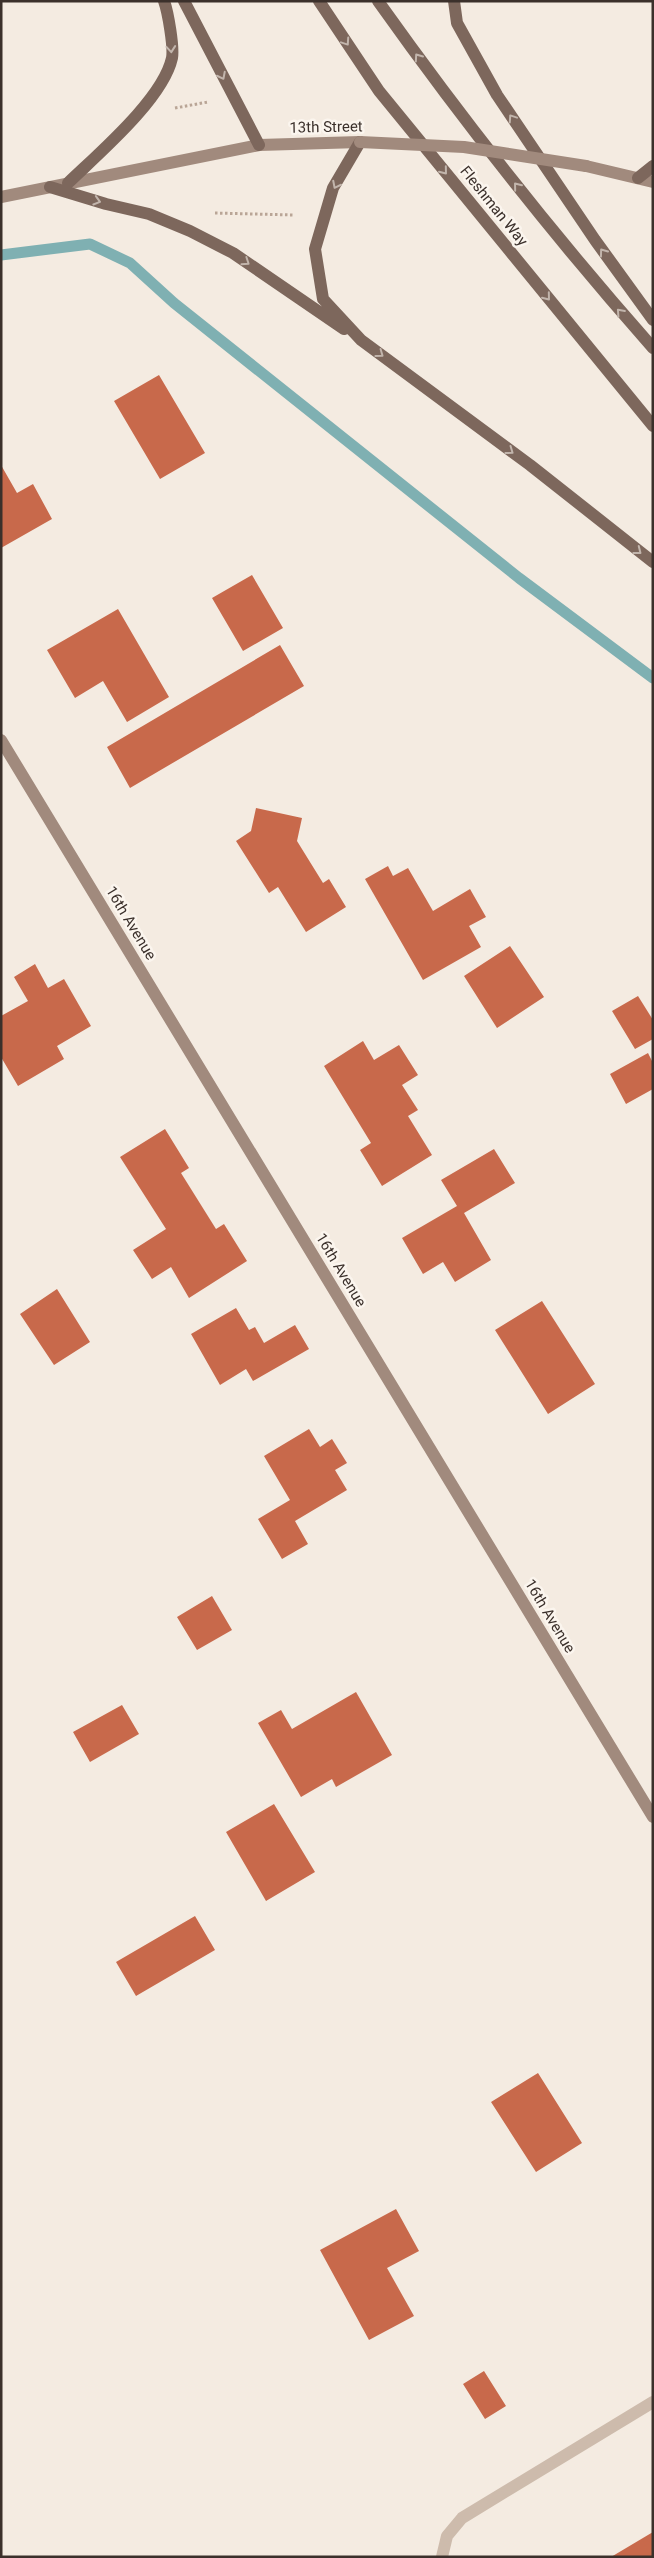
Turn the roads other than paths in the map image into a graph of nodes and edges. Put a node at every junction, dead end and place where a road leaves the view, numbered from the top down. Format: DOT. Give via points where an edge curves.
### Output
graph roads {
  1 [pos="164,1"];
  2 [pos="184,1"];
  3 [pos="319,1"];
  4 [pos="378,1"];
  5 [pos="454,1"];
  6 [pos="360,142"];
  7 [pos="259,145"];
  8 [pos="653,166"];
  9 [pos="638,178"];
  10 [pos="653,182"];
  11 [pos="68,183"];
  12 [pos="50,187"];
  13 [pos="1,197"];
  14 [pos="653,320"];
  15 [pos="361,340"];
  16 [pos="653,348"];
  17 [pos="653,426"];
  18 [pos="653,562"];
  19 [pos="1,740"];
  20 [pos="653,1817"];
  21 [pos="653,2402"];
  22 [pos="442,2557"];
  1 -- 11 [label="main road, one-way" via="172,57 159,86 135,117"];
  2 -- 7 [label="main road, one-way"];
  3 -- 17 [label="main road, Fleshman Way, one-way" via="379,91"];
  16 -- 4 [label="main road, Fleshman Way, one-way" via="589,276 445,96"];
  14 -- 5 [label="main road, one-way" via="497,95 457,22"];
  6 -- 7 [label="street, 13th Street"];
  6 -- 9 [label="street, 13th Street, bridge" via="464,147 586,166"];
  6 -- 15 [label="main road, one-way" via="333,188 315,249 323,299"];
  7 -- 11 [label="street, 13th Street"];
  8 -- 9 [label="main road"];
  9 -- 10 [label="street, 13th Street"];
  11 -- 12 [label="street, 13th Street"];
  12 -- 13 [label="street, 13th Street"];
  12 -- 15 [label="main road, one-way" via="149,214 190,231 233,254"];
  15 -- 18 [label="main road, one-way" via="530,465"];
  19 -- 20 [label="street, 16th Avenue"];
  21 -- 22 [label="lane" via="462,2518 447,2536"];
}
